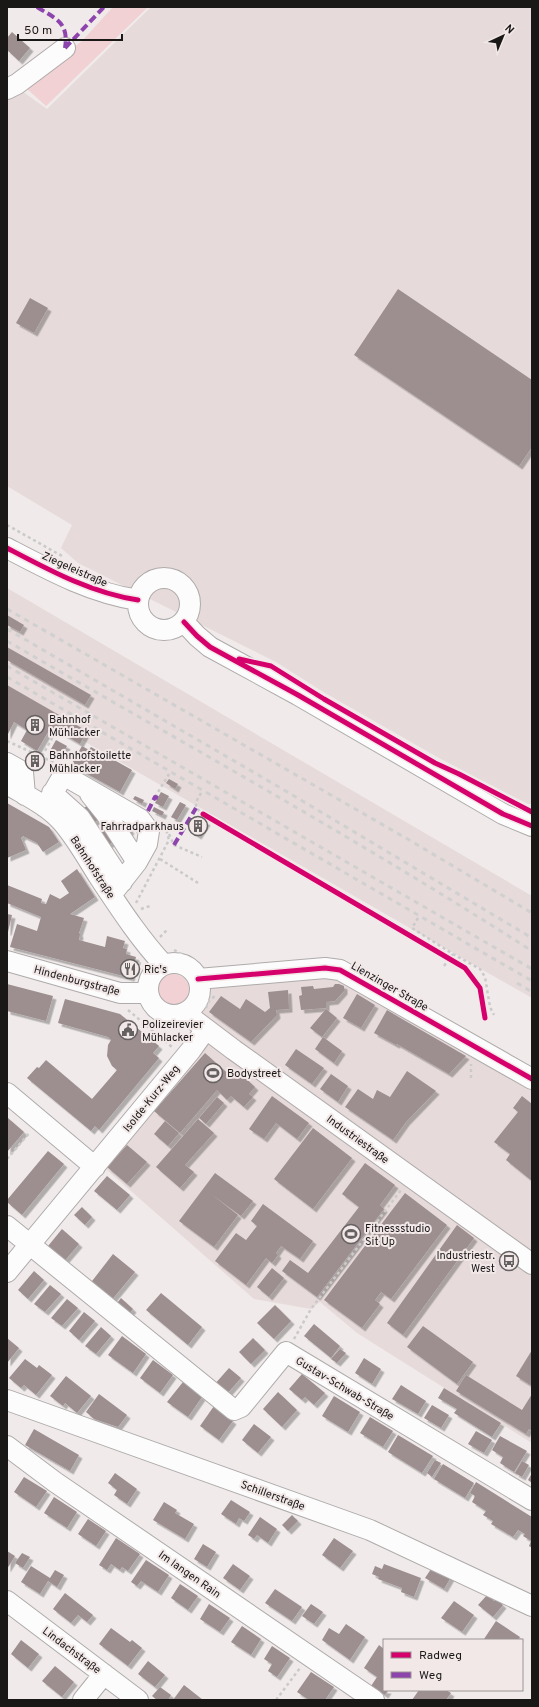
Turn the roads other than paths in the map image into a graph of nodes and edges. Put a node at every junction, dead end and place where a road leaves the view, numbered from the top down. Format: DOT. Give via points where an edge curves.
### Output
graph roads {
  1 [pos="65,48"];
  2 [pos="10,83"];
  3 [pos="7,548"];
  4 [pos="138,600"];
  5 [pos="184,622"];
  6 [pos="7,763"];
  7 [pos="7,784"];
  8 [pos="84,786"];
  9 [pos="25,795"];
  10 [pos="48,800"];
  11 [pos="532,826"];
  12 [pos="137,862"];
  13 [pos="117,889"];
  14 [pos="7,961"];
  15 [pos="164,965"];
  16 [pos="198,979"];
  17 [pos="148,993"];
  18 [pos="185,1013"];
  19 [pos="206,1029"];
  20 [pos="532,1078"];
  21 [pos="7,1092"];
  22 [pos="95,1167"];
  23 [pos="7,1226"];
  24 [pos="30,1245"];
  25 [pos="532,1264"];
  26 [pos="7,1272"];
  27 [pos="7,1400"];
  28 [pos="7,1446"];
  29 [pos="532,1500"];
  30 [pos="7,1601"];
  31 [pos="532,1606"];
  32 [pos="104,1674"];
  33 [pos="83,1700"];
  34 [pos="138,1700"];
  35 [pos="374,1700"];
  1 -- 2 [label="street"];
  3 -- 4 [label="street, Ziegeleistraße" via="103,593"];
  4 -- 5 [label="street" via="141,617 153,628 170,630"];
  4 -- 5 [label="street" via="140,592 153,580 162,577 179,581 186,588 190,600 189,614"];
  5 -- 11 [label="street" via="210,647 504,814"];
  6 -- 9 [label="street" via="23,772"];
  7 -- 9 [label="street, Bahnhofstraße"];
  8 -- 10 [label="street" via="67,777 61,779"];
  8 -- 12 [label="street" via="106,814"];
  8 -- 12 [label="street" via="140,819 149,831 148,844"];
  9 -- 10 [label="street, Bahnhofstraße"];
  10 -- 13 [label="street, Bahnhofstraße" via="61,821"];
  12 -- 13 [label="street"];
  13 -- 15 [label="street, Bahnhofstraße" via="148,947"];
  14 -- 17 [label="street, Hindenburgstraße" via="120,993"];
  15 -- 16 [label="street" via="180,964 194,972"];
  15 -- 17 [label="street" via="153,973"];
  16 -- 18 [label="street" via="199,995"];
  16 -- 20 [label="street, Lienzinger Straße" via="325,968 340,970"];
  17 -- 18 [label="street" via="150,1001 162,1012 169,1015"];
  18 -- 19 [label="street, Industriestraße"];
  19 -- 22 [label="street, Isolde-Kurz-Weg"];
  19 -- 25 [label="street, Industriestraße"];
  21 -- 22 [label="street"];
  22 -- 24 [label="street, Isolde-Kurz-Weg"];
  23 -- 24 [label="street"];
  24 -- 26 [label="street, Isolde-Kurz-Weg"];
  24 -- 29 [label="street, Gustav-Schwab-Straße" via="234,1410 241,1407 286,1352"];
  27 -- 31 [label="street, Schillerstraße" via="370,1530"];
  28 -- 35 [label="street, Im langen Rain" via="55,1482"];
  30 -- 32 [label="street, Lindachstraße"];
  32 -- 33 [label="street"];
  32 -- 34 [label="street, Lindachstraße"];
}
